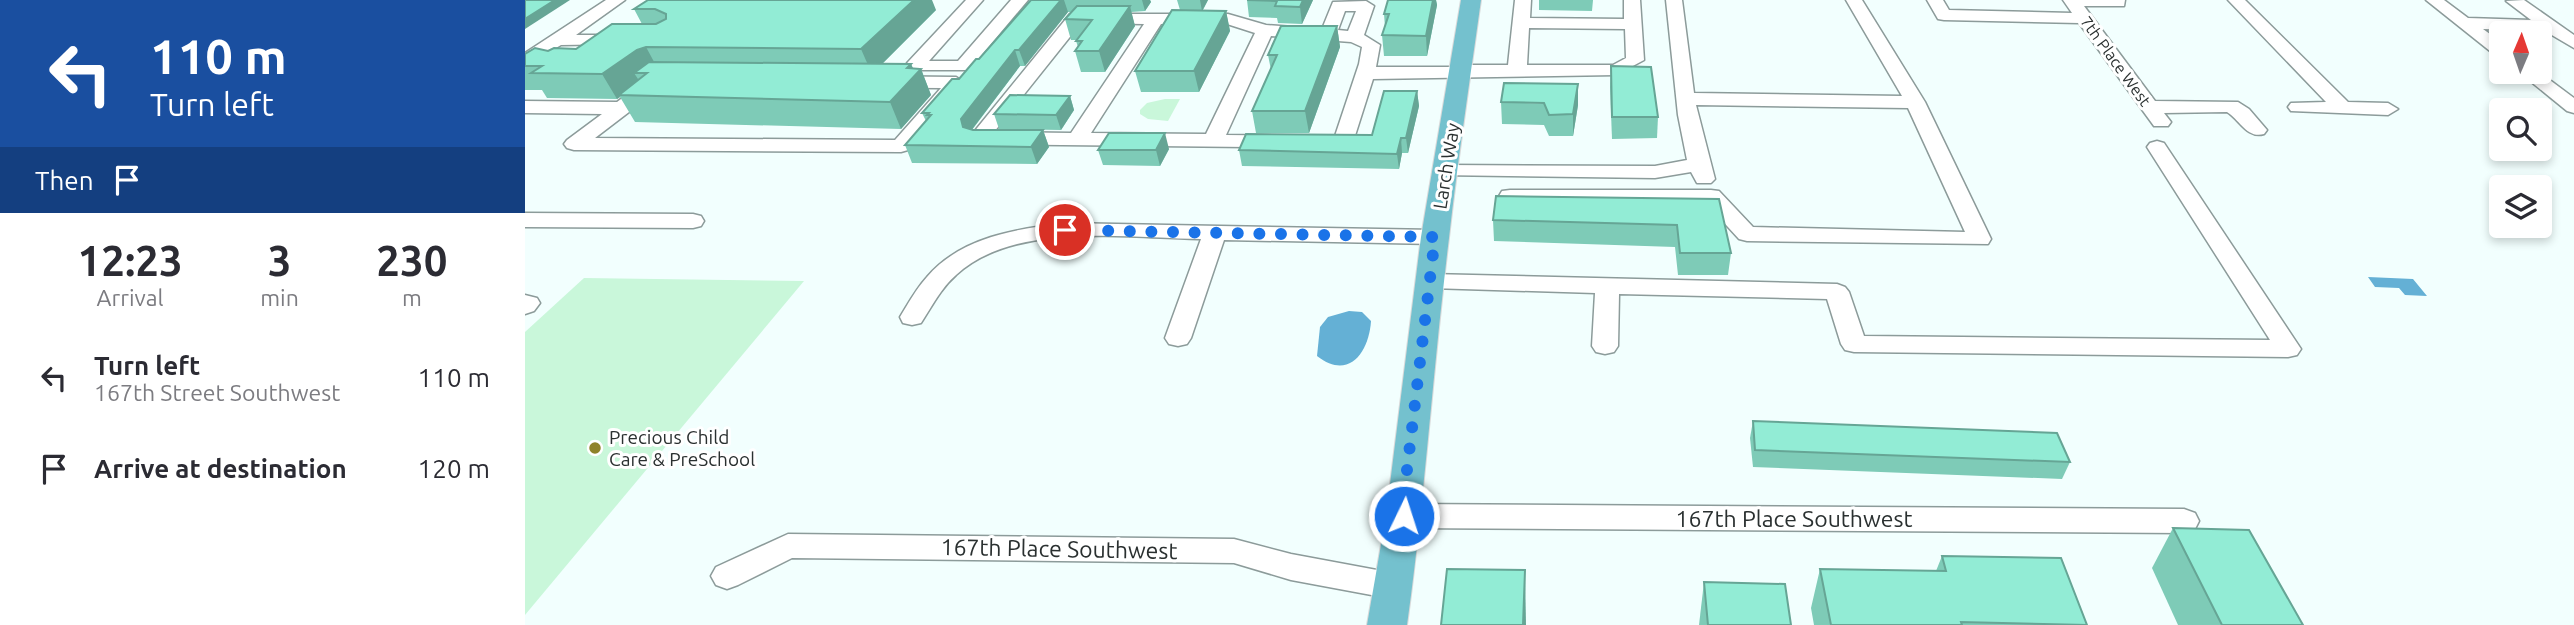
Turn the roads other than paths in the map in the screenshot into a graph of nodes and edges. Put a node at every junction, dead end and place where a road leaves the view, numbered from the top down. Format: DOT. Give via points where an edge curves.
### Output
graph roads {
  1 [pos="617,0"];
  2 [pos="975,0"];
  3 [pos="1020,0"];
  4 [pos="1239,0"];
  5 [pos="1471,0"];
  6 [pos="1674,0"];
  7 [pos="1854,0"];
  8 [pos="1935,0"];
  9 [pos="2072,0"];
  10 [pos="2236,0"];
  11 [pos="2434,0"];
  12 [pos="2514,1"];
  13 [pos="2119,3"];
  14 [pos="1522,12"];
  15 [pos="1633,13"];
  16 [pos="2084,18"];
  17 [pos="1155,19"];
  18 [pos="1229,19"];
  19 [pos="2542,21"];
  20 [pos="2465,23"];
  21 [pos="2489,24"];
  22 [pos="624,27"];
  23 [pos="2552,28"];
  24 [pos="1265,30"];
  25 [pos="1328,34"];
  26 [pos="1355,37"];
  27 [pos="557,40"];
  28 [pos="604,40"];
  29 [pos="643,40"];
  30 [pos="2489,42"];
  31 [pos="2574,43"];
  32 [pos="525,61"];
  33 [pos="573,61"];
  34 [pos="1367,68"];
  35 [pos="1461,69"];
  36 [pos="1517,70"];
  37 [pos="2544,84"];
  38 [pos="1687,99"];
  39 [pos="1915,102"];
  40 [pos="525,107"];
  41 [pos="2298,107"];
  42 [pos="2574,107"];
  43 [pos="619,108"];
  44 [pos="2343,108"];
  45 [pos="2388,109"];
  46 [pos="2257,130"];
  47 [pos="1077,139"];
  48 [pos="1213,141"];
  49 [pos="2157,147"];
  50 [pos="1698,164"];
  51 [pos="1454,167"];
  52 [pos="1510,196"];
  53 [pos="1711,196"];
  54 [pos="525,220"];
  55 [pos="693,220"];
  56 [pos="1215,233"];
  57 [pos="1435,237"];
  58 [pos="1430,281"];
  59 [pos="1607,286"];
  60 [pos="912,317"];
  61 [pos="1178,338"];
  62 [pos="1605,346"];
  63 [pos="1404,516"];
  64 [pos="2184,521"];
  65 [pos="727,576"];
  66 [pos="1393,586"];
  67 [pos="1387,625"];
  1 -- 27 [label="street"];
  2 -- 3 [label="street" via="914,66 963,66"];
  4 -- 18 [label="street"];
  5 -- 35 [label="main road, Larch Way"];
  6 -- 38 [label="street"];
  7 -- 39 [label="street"];
  8 -- 16 [label="street" via="1944,15"];
  9 -- 13 [label="street"];
  9 -- 16 [label="street, 7th Place West"];
  10 -- 44 [label="street"];
  11 -- 20 [label="street"];
  12 -- 19 [label="street"];
  14 -- 15 [label="street"];
  14 -- 36 [label="street"];
  15 -- 36 [label="street" via="1635,60 1616,70"];
  16 -- 46 [label="street, 7th Place West" via="2155,115 2231,106"];
  17 -- 18 [label="street"];
  17 -- 47 [label="street"];
  17 -- 47 [label="street" via="1076,18 979,138"];
  18 -- 24 [label="street"];
  20 -- 21 [label="street"];
  20 -- 30 [label="street"];
  22 -- 28 [label="street"];
  23 -- 31 [label="street"];
  24 -- 25 [label="street"];
  24 -- 48 [label="street"];
  25 -- 26 [label="street"];
  25 -- 26 [label="street" via="1339,6 1366,6"];
  26 -- 34 [label="street" via="1371,45"];
  27 -- 28 [label="street"];
  27 -- 32 [label="street"];
  28 -- 29 [label="street"];
  28 -- 33 [label="street"];
  34 -- 35 [label="street"];
  34 -- 48 [label="street" via="1343,142"];
  35 -- 36 [label="street"];
  35 -- 51 [label="main road, Larch Way"];
  37 -- 42 [label="street"];
  38 -- 39 [label="street"];
  38 -- 50 [label="street"];
  39 -- 53 [label="street" via="1980,240 1747,234"];
  40 -- 43 [label="street"];
  41 -- 44 [label="street"];
  43 -- 43 [label="street" via="574,144 901,146 955,83 659,80"];
  44 -- 45 [label="street"];
  47 -- 48 [label="street"];
  49 -- 59 [label="street" via="2288,349 1854,344 1837,292"];
  50 -- 51 [label="street" via="1655,172 1607,164"];
  50 -- 53 [label="street"];
  51 -- 57 [label="main road, Larch Way"];
  52 -- 53 [label="street"];
  54 -- 55 [label="street"];
  56 -- 57 [label="street"];
  56 -- 60 [label="street" via="1065,230 1019,235 957,261 936,281"];
  56 -- 61 [label="street"];
  57 -- 58 [label="main road, Larch Way"];
  58 -- 59 [label="street"];
  58 -- 63 [label="main road, Larch Way"];
  59 -- 62 [label="street"];
  63 -- 64 [label="street, 167th Place Southwest"];
  63 -- 66 [label="main road, Larch Way"];
  65 -- 66 [label="street, 167th Place Southwest" via="787,546 1234,551"];
  66 -- 67 [label="main road, Larch Way"];
}
